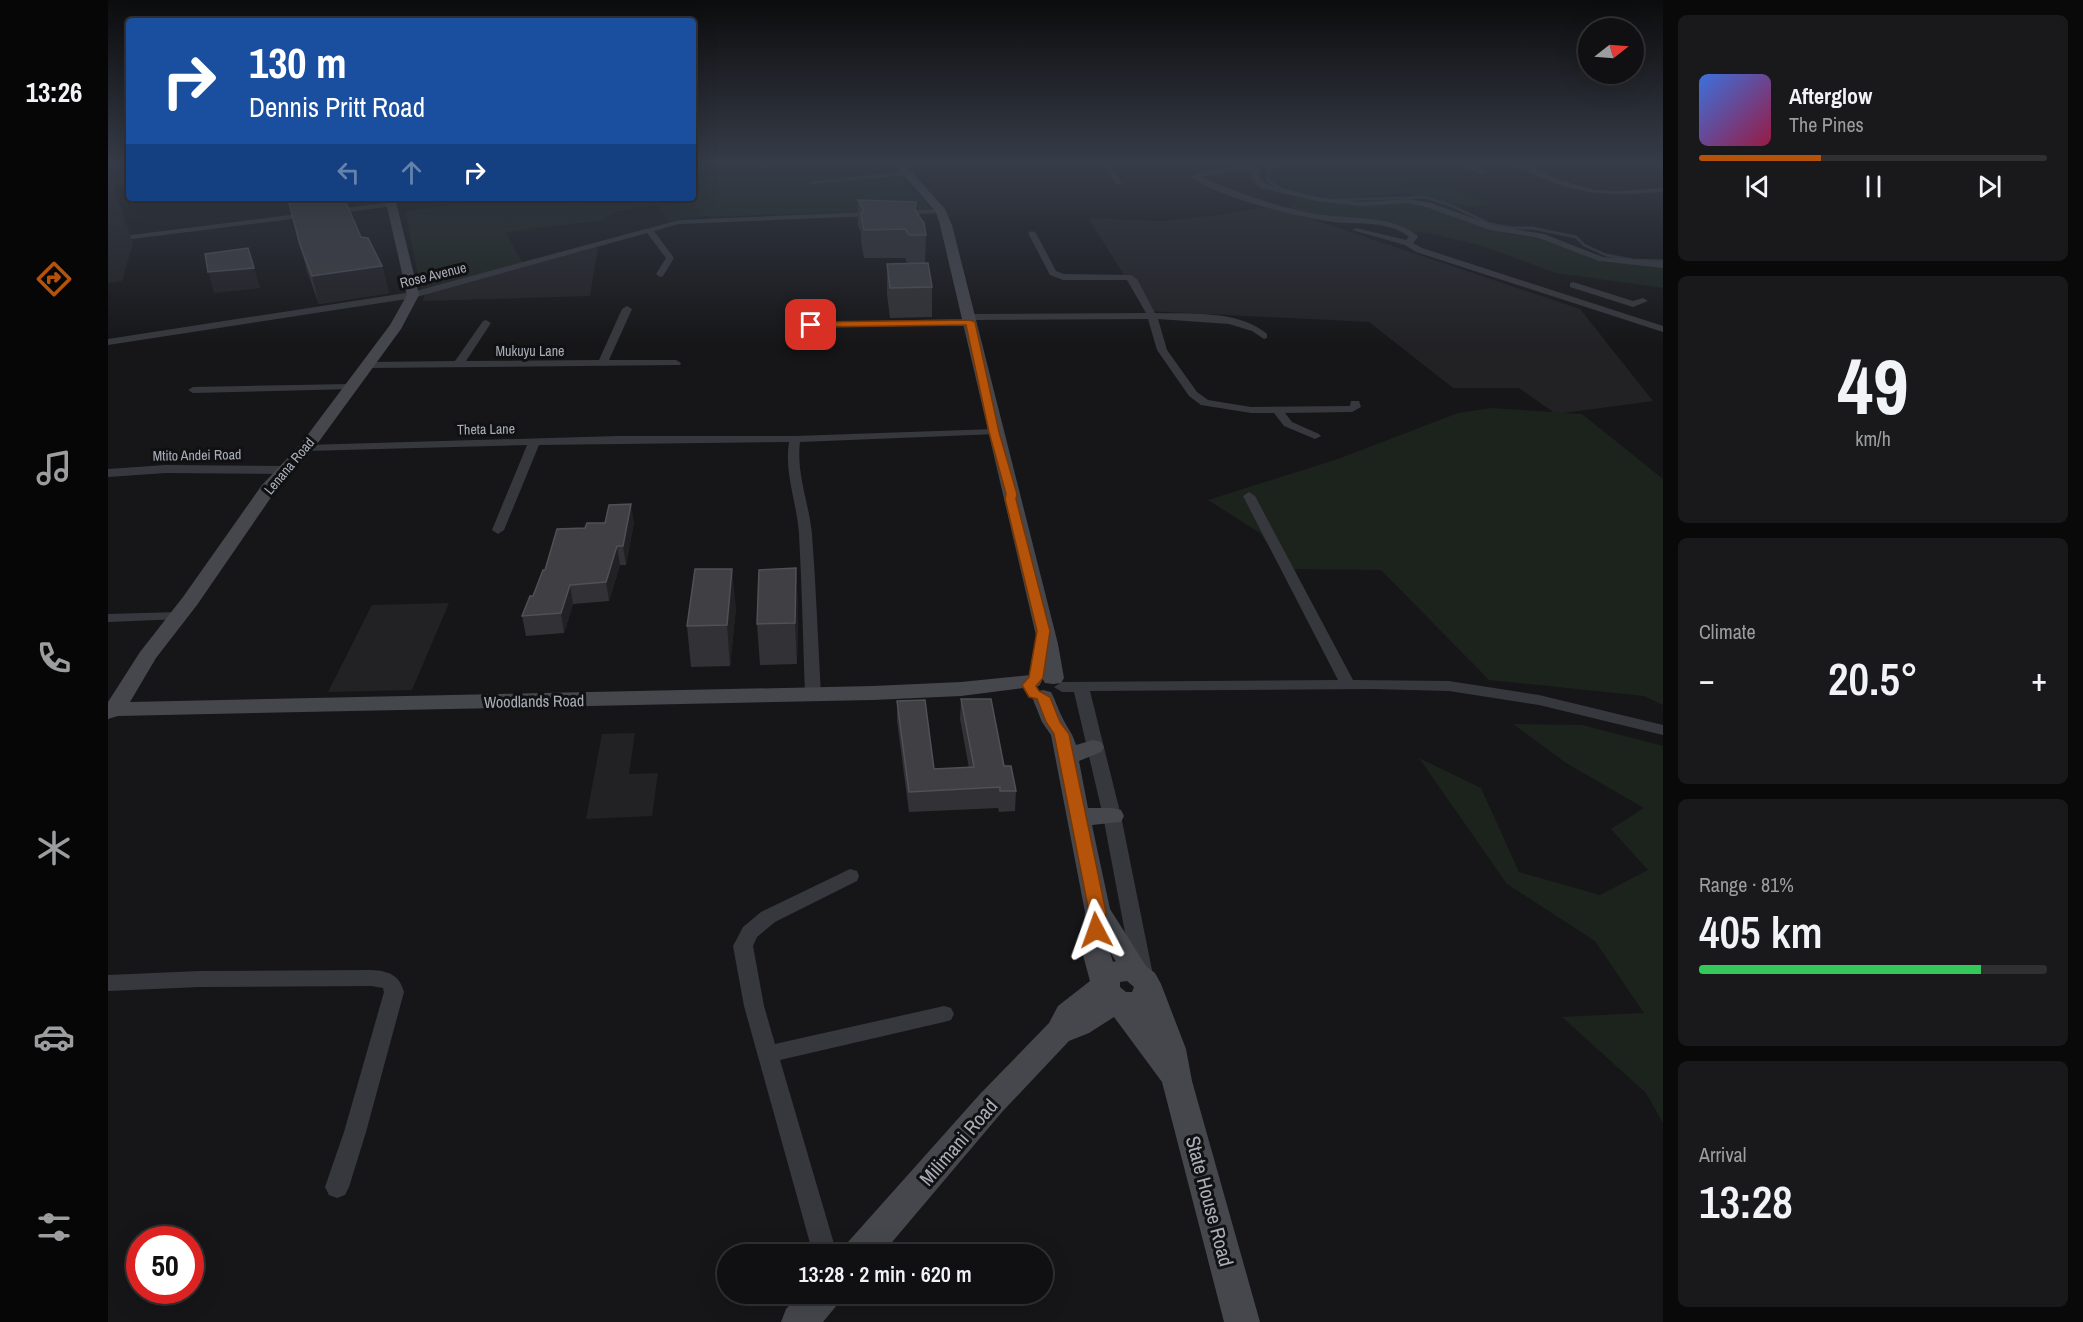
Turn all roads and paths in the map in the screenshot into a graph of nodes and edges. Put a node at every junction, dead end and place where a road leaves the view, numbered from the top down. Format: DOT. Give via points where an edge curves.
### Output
graph roads {
  1 [pos="234,223"];
  2 [pos="396,223"];
  3 [pos="681,223"];
  4 [pos="944,223"];
  5 [pos="1370,223"];
  6 [pos="1478,223"];
  7 [pos="1344,229"];
  8 [pos="648,230"];
  9 [pos="1032,233"];
  10 [pos="108,240"];
  11 [pos="1408,243"];
  12 [pos="1663,266"];
  13 [pos="660,274"];
  14 [pos="1573,285"];
  15 [pos="413,295"];
  16 [pos="627,309"];
  17 [pos="798,309"];
  18 [pos="1609,312"];
  19 [pos="1152,316"];
  20 [pos="969,320"];
  21 [pos="486,323"];
  22 [pos="1663,329"];
  23 [pos="1264,336"];
  24 [pos="108,342"];
  25 [pos="676,363"];
  26 [pos="602,364"];
  27 [pos="367,365"];
  28 [pos="458,365"];
  29 [pos="350,387"];
  30 [pos="193,390"];
  31 [pos="1355,403"];
  32 [pos="1277,410"];
  33 [pos="994,432"];
  34 [pos="1315,436"];
  35 [pos="795,439"];
  36 [pos="534,443"];
  37 [pos="306,448"];
  38 [pos="287,470"];
  39 [pos="108,473"];
  40 [pos="1249,496"];
  41 [pos="498,530"];
  42 [pos="178,616"];
  43 [pos="108,618"];
  44 [pos="1348,684"];
  45 [pos="1050,687"];
  46 [pos="813,695"];
  47 [pos="110,713"];
  48 [pos="1663,730"];
  49 [pos="1064,745"];
  50 [pos="1093,747"];
  51 [pos="1079,816"];
  52 [pos="1112,816"];
  53 [pos="850,876"];
  54 [pos="1098,912"];
  55 [pos="1143,981"];
  56 [pos="108,983"];
  57 [pos="1111,993"];
  58 [pos="944,1014"];
  59 [pos="769,1054"];
  60 [pos="1177,1081"];
  61 [pos="337,1187"];
  62 [pos="822,1244"];
  63 [pos="869,1244"];
  64 [pos="816,1304"];
  65 [pos="800,1322"];
  66 [pos="1242,1322"];
  1 -- 10 [label="street"];
  2 -- 15 [label="street"];
  3 -- 8 [label="street, Rose Avenue"];
  4 -- 20 [label="street, State House Road"];
  5 -- 11 [label="street" via="1408,232 1414,237"];
  6 -- 12 [label="street" via="1541,236 1602,259"];
  7 -- 11 [label="street"];
  8 -- 13 [label="street" via="670,258"];
  8 -- 15 [label="street, Rose Avenue"];
  9 -- 19 [label="street" via="1053,273 1063,277 1128,277"];
  11 -- 18 [label="street" via="1419,250"];
  14 -- 18 [label="street" via="1595,295 1638,303"];
  15 -- 24 [label="street, Rose Avenue"];
  15 -- 27 [label="street, Lenana Road"];
  16 -- 26 [label="street"];
  17 -- 20 [label="street" via="798,321 811,325"];
  18 -- 22 [label="street"];
  19 -- 20 [label="street"];
  19 -- 23 [label="street" via="1232,322 1255,328"];
  19 -- 32 [label="street" via="1162,350 1198,399 1214,405"];
  20 -- 33 [label="street, State House Road"];
  21 -- 28 [label="street, Mukuyu Lane"];
  25 -- 26 [label="street, Mukuyu Lane"];
  26 -- 28 [label="street, Mukuyu Lane"];
  27 -- 28 [label="street, Mukuyu Lane"];
  27 -- 29 [label="street, Lenana Road"];
  29 -- 30 [label="street"];
  29 -- 37 [label="street, Lenana Road"];
  31 -- 32 [label="street" via="1352,409"];
  32 -- 34 [label="street" via="1288,424"];
  33 -- 35 [label="street"];
  33 -- 45 [label="street, State House Road" via="1043,631"];
  35 -- 36 [label="street, Theta Lane"];
  35 -- 46 [label="street" via="796,480 805,531"];
  36 -- 37 [label="street, Theta Lane"];
  36 -- 41 [label="street"];
  37 -- 38 [label="street, Lenana Road"];
  38 -- 39 [label="street, Mtito Andei Road" via="166,469"];
  38 -- 42 [label="street, Lenana Road" via="268,489"];
  40 -- 44 [label="street"];
  42 -- 43 [label="street"];
  42 -- 47 [label="street, Lenana Road"];
  44 -- 45 [label="street"];
  44 -- 48 [label="street" via="1473,689 1539,700"];
  45 -- 46 [label="street, Woodlands Road"];
  45 -- 49 [label="street, State House Road" via="1053,722"];
  45 -- 50 [label="street"];
  46 -- 47 [label="street, Woodlands Road"];
  49 -- 50 [label="street"];
  49 -- 51 [label="street, State House Road"];
  50 -- 52 [label="street"];
  51 -- 52 [label="street"];
  51 -- 54 [label="street, State House Road"];
  52 -- 55 [label="street"];
  53 -- 59 [label="street" via="768,917 750,932 744,946 754,1006"];
  54 -- 55 [label="street, State House Road"];
  54 -- 57 [label="street, State House Road" via="1095,948"];
  55 -- 57 [label="street, Milimani Road" via="1142,1002 1135,1004"];
  55 -- 60 [label="street, State House Road" via="1171,1049"];
  56 -- 61 [label="street" via="371,978 392,984 394,992"];
  57 -- 60 [label="street, State House Road"];
  57 -- 63 [label="street, Milimani Road" via="1079,1024 1059,1032 991,1103"];
  58 -- 59 [label="street"];
  59 -- 62 [label="street"];
  60 -- 66 [label="street, State House Road"];
  64 -- 65 [label="street"];
}
